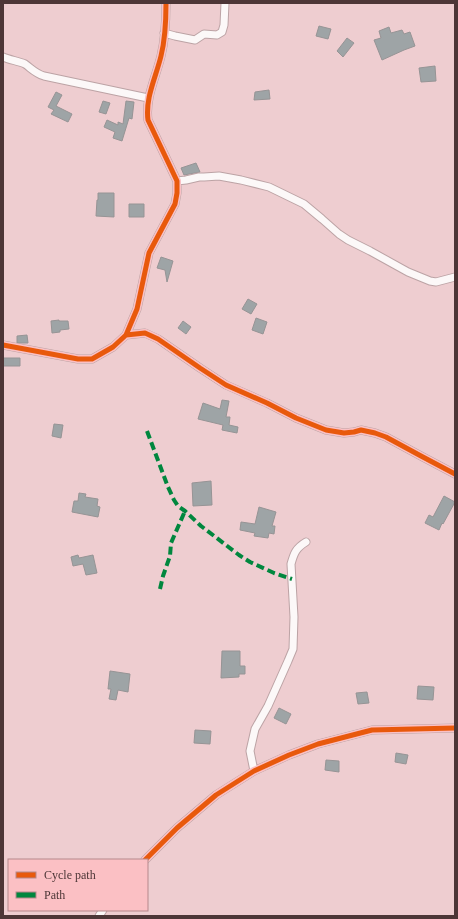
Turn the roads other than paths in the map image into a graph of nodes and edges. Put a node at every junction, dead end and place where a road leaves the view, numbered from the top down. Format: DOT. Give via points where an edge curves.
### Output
graph roads {
  1 [pos="166,3"];
  2 [pos="225,3"];
  3 [pos="164,33"];
  4 [pos="3,57"];
  5 [pos="148,98"];
  6 [pos="177,181"];
  7 [pos="455,277"];
  8 [pos="126,335"];
  9 [pos="3,345"];
  10 [pos="455,474"];
  11 [pos="306,542"];
  12 [pos="455,728"];
  13 [pos="254,771"];
  14 [pos="146,859"];
  1 -- 3 [label="street"];
  2 -- 3 [label="street" via="224,26 222,32 217,35 204,34 195,40"];
  3 -- 5 [label="street" via="162,55"];
  4 -- 5 [label="street" via="23,64 44,76"];
  5 -- 6 [label="street" via="148,120"];
  6 -- 7 [label="street" via="219,176 269,187 304,204 348,240 408,272 436,282"];
  6 -- 8 [label="street" via="175,204 149,253 137,309"];
  8 -- 9 [label="street" via="113,347 92,359 78,359"];
  8 -- 10 [label="street" via="145,333 158,339 226,385 296,418 326,430 344,433 361,430 375,433"];
  11 -- 13 [label="street" via="298,547 291,564 293,648 268,706 255,729 250,751"];
  12 -- 13 [label="street" via="372,730 318,744"];
  13 -- 14 [label="street" via="216,794"];
}
